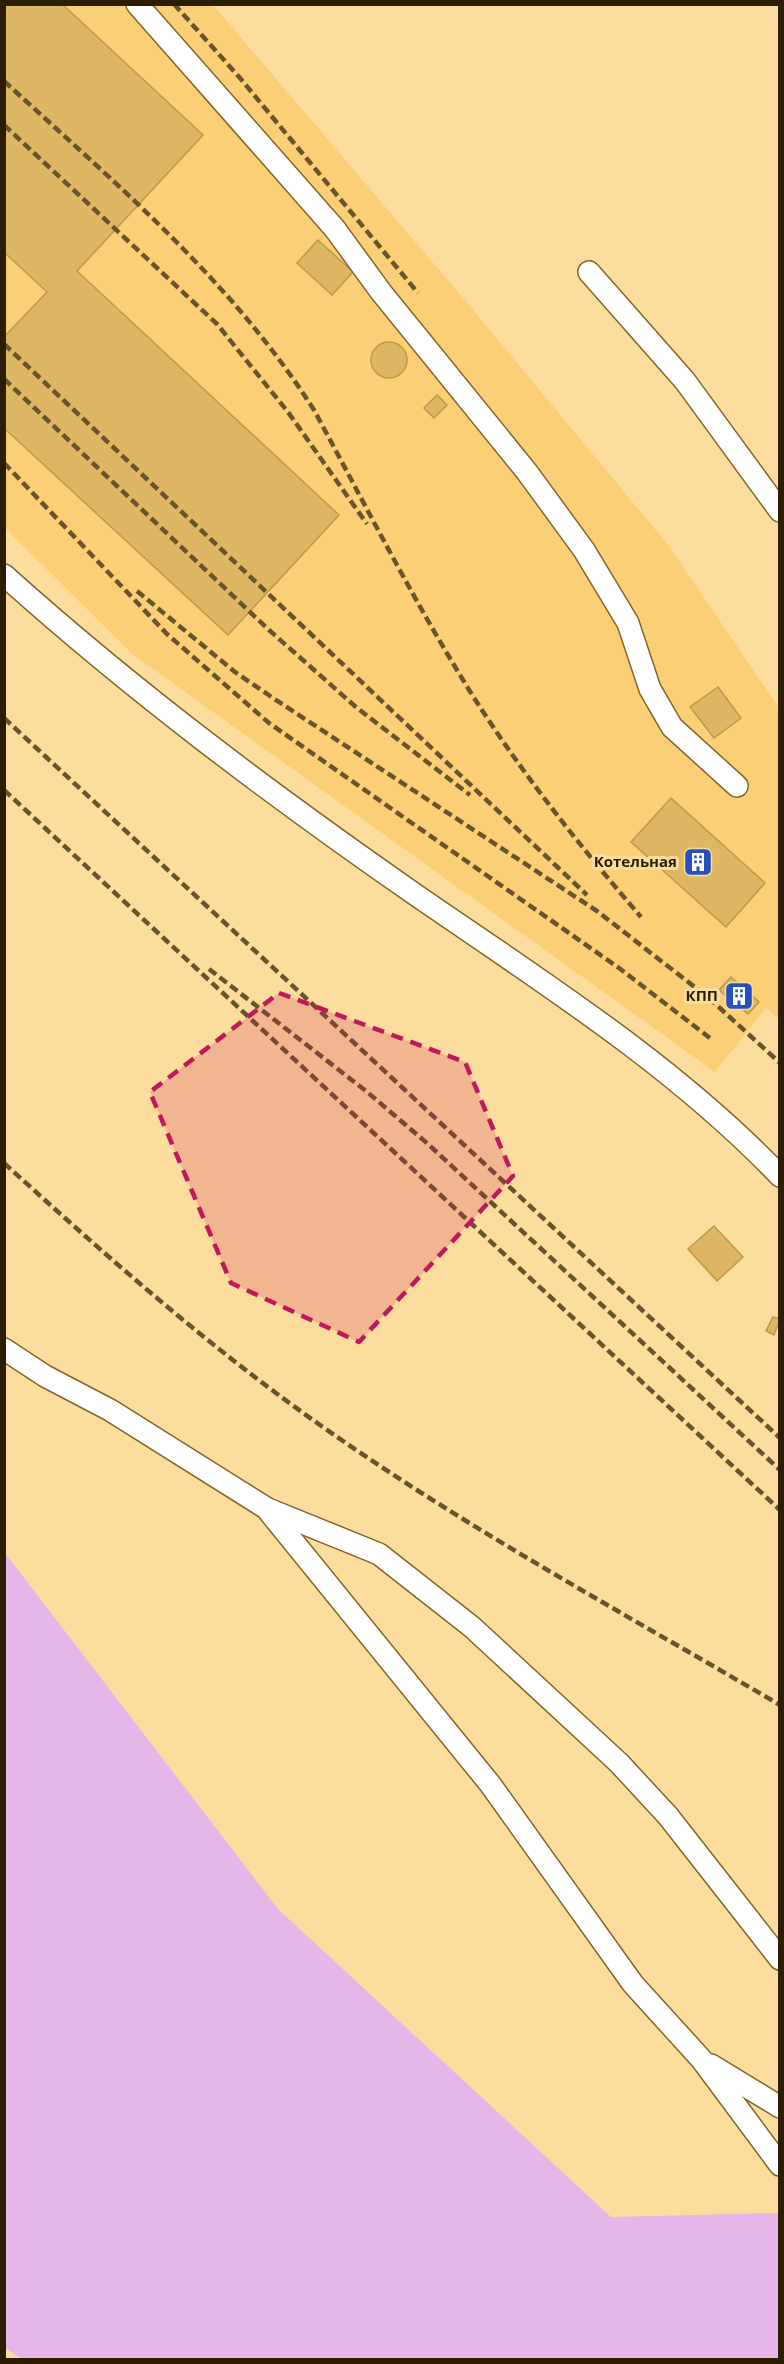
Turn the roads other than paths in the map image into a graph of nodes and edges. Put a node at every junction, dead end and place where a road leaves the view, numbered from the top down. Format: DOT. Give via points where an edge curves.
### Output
graph roads {
  1 [pos="137,4"];
  2 [pos="589,272"];
  3 [pos="780,511"];
  4 [pos="4,574"];
  5 [pos="737,786"];
  6 [pos="780,1176"];
  7 [pos="4,1349"];
  8 [pos="266,1508"];
  9 [pos="780,1959"];
  10 [pos="702,2060"];
  11 [pos="780,2107"];
  12 [pos="780,2165"];
  1 -- 5 [label="lane" via="335,229 527,472 584,550 628,623 650,689 672,727"];
  2 -- 3 [label="lane" via="685,381"];
  4 -- 6 [label="lane" via="64,629 187,729 307,819 641,1054 732,1129"];
  7 -- 8 [label="lane"];
  8 -- 9 [label="lane" via="379,1554 472,1627 556,1702 644,1790"];
  8 -- 10 [label="lane" via="490,1784 633,1984"];
  10 -- 11 [label="lane"];
  10 -- 12 [label="lane"];
}
